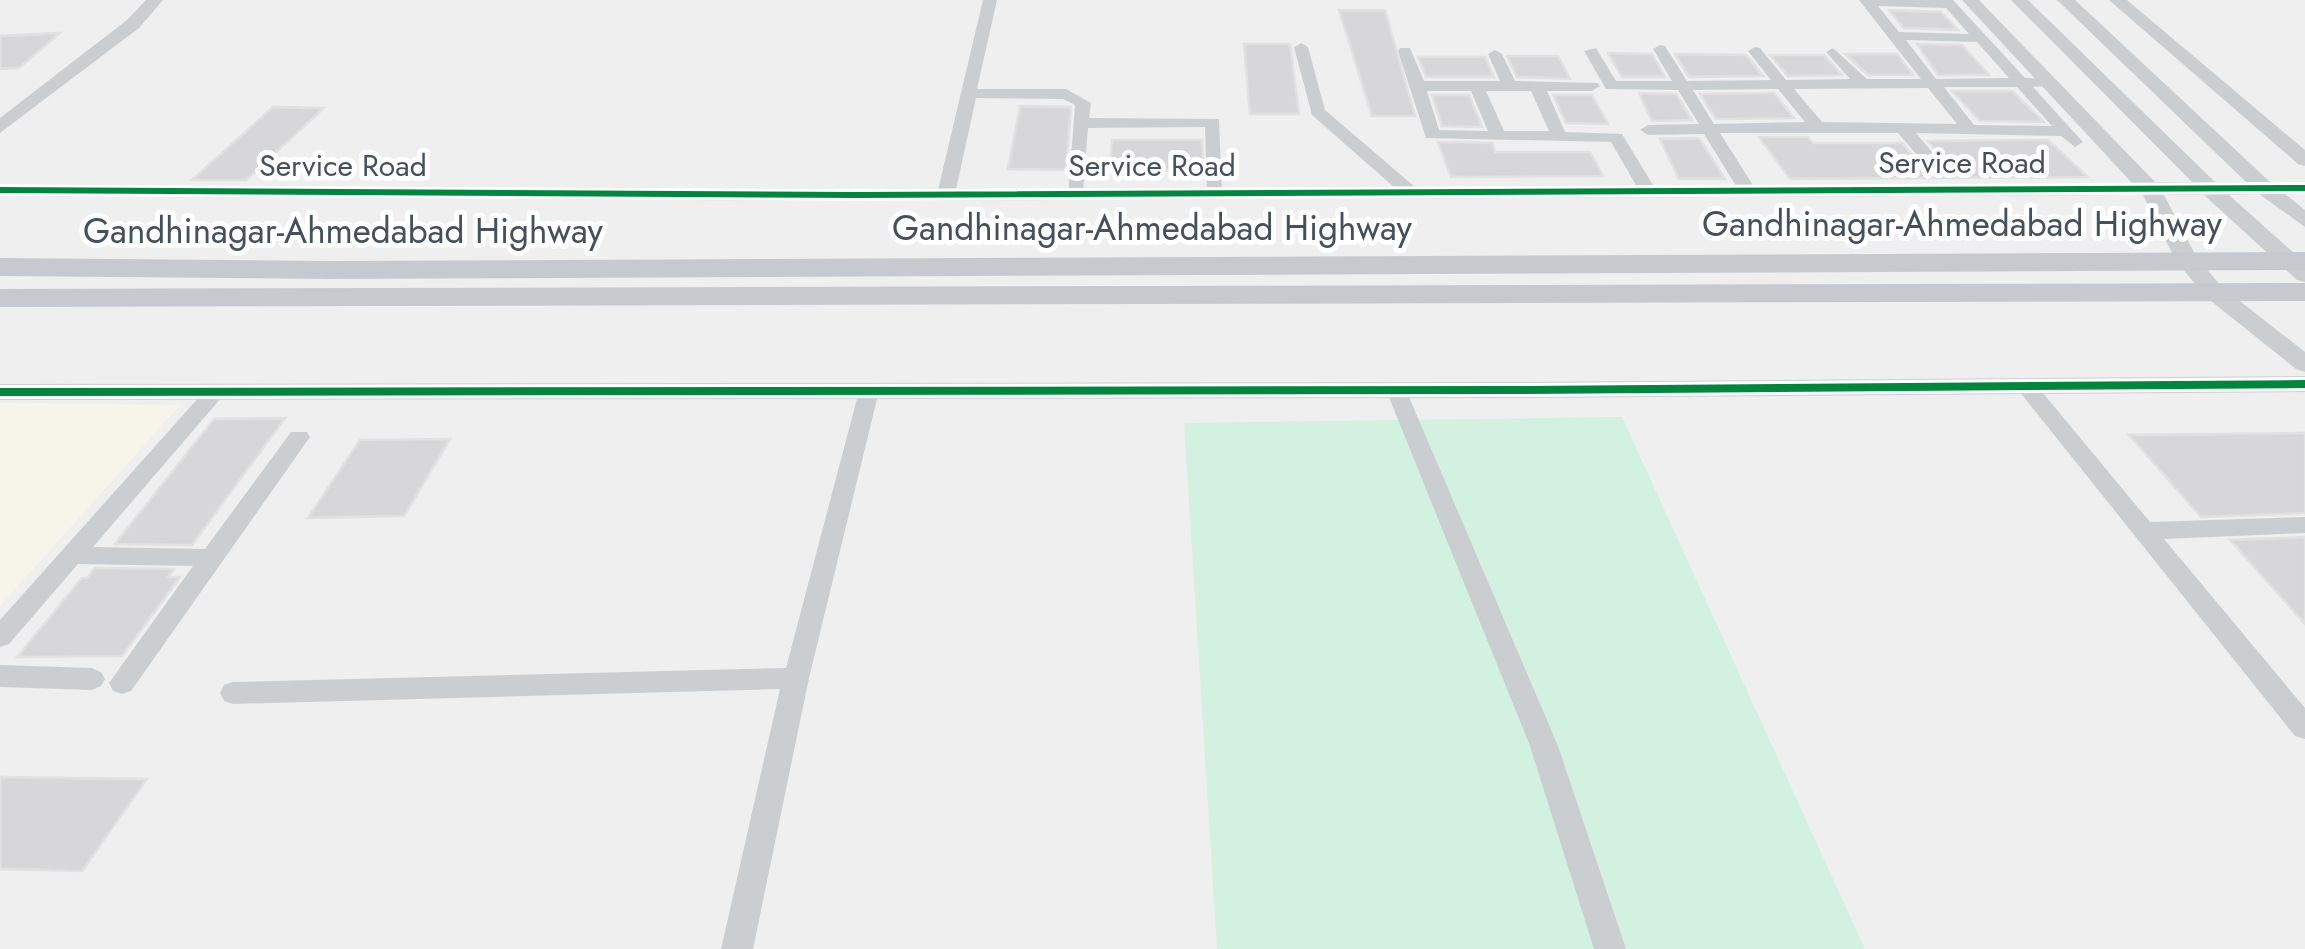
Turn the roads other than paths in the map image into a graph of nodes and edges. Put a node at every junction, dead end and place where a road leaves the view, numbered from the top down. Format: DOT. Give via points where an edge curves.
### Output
graph roads {
  1 [pos="155,0"];
  2 [pos="990,0"];
  3 [pos="2019,0"];
  4 [pos="2064,0"];
  5 [pos="2117,0"];
  6 [pos="1866,1"];
  7 [pos="1955,1"];
  8 [pos="1895,36"];
  9 [pos="1978,38"];
  10 [pos="1302,47"];
  11 [pos="1660,49"];
  12 [pos="1405,51"];
  13 [pos="1591,51"];
  14 [pos="1755,51"];
  15 [pos="1834,52"];
  16 [pos="1495,54"];
  17 [pos="2044,77"];
  18 [pos="2014,78"];
  19 [pos="1930,82"];
  20 [pos="1862,83"];
  21 [pos="1782,84"];
  22 [pos="1686,85"];
  23 [pos="1418,86"];
  24 [pos="1477,86"];
  25 [pos="1509,86"];
  26 [pos="1537,86"];
  27 [pos="1592,86"];
  28 [pos="969,94"];
  29 [pos="1081,123"];
  30 [pos="0,127"];
  31 [pos="1817,127"];
  32 [pos="1902,128"];
  33 [pos="1968,128"];
  34 [pos="1648,130"];
  35 [pos="1712,130"];
  36 [pos="1498,136"];
  37 [pos="1559,136"];
  38 [pos="2305,160"];
  39 [pos="1936,166"];
  40 [pos="2264,188"];
  41 [pos="2305,188"];
  42 [pos="2210,189"];
  43 [pos="0,190"];
  44 [pos="1647,190"];
  45 [pos="1747,190"];
  46 [pos="2151,190"];
  47 [pos="1409,191"];
  48 [pos="1216,192"];
  49 [pos="1074,193"];
  50 [pos="946,194"];
  51 [pos="2305,221"];
  52 [pos="2187,260"];
  53 [pos="2300,266"];
  54 [pos="0,267"];
  55 [pos="2214,292"];
  56 [pos="2305,292"];
  57 [pos="0,298"];
  58 [pos="2305,364"];
  59 [pos="2305,384"];
  60 [pos="2026,386"];
  61 [pos="1396,390"];
  62 [pos="869,391"];
  63 [pos="0,392"];
  64 [pos="215,392"];
  65 [pos="299,437"];
  66 [pos="2305,525"];
  67 [pos="2144,530"];
  68 [pos="72,555"];
  69 [pos="212,558"];
  70 [pos="3,630"];
  71 [pos="0,676"];
  72 [pos="796,678"];
  73 [pos="92,679"];
  74 [pos="122,683"];
  75 [pos="234,693"];
  76 [pos="2305,728"];
  77 [pos="736,949"];
  78 [pos="1610,949"];
  1 -- 30 [label="street"];
  2 -- 28 [label="street"];
  3 -- 42 [label="street"];
  4 -- 40 [label="street"];
  5 -- 38 [label="street"];
  6 -- 7 [label="street"];
  6 -- 8 [label="street"];
  7 -- 9 [label="street"];
  7 -- 17 [label="street"];
  8 -- 9 [label="street"];
  8 -- 19 [label="street"];
  9 -- 18 [label="street"];
  10 -- 47 [label="street" via="1318,112"];
  11 -- 22 [label="street"];
  12 -- 23 [label="street"];
  13 -- 22 [label="street" via="1611,86"];
  14 -- 21 [label="street"];
  15 -- 20 [label="street"];
  16 -- 25 [label="street"];
  17 -- 18 [label="street"];
  17 -- 46 [label="street"];
  18 -- 19 [label="street"];
  18 -- 33 [label="street" via="2070,137"];
  19 -- 20 [label="street"];
  19 -- 33 [label="street"];
  20 -- 21 [label="street"];
  21 -- 22 [label="street"];
  21 -- 31 [label="street"];
  22 -- 35 [label="street"];
  23 -- 24 [label="street"];
  23 -- 36 [label="street" via="1432,135"];
  24 -- 25 [label="street"];
  24 -- 36 [label="street"];
  25 -- 26 [label="street"];
  26 -- 27 [label="street"];
  26 -- 37 [label="street"];
  28 -- 29 [label="street" via="1073,96 1082,103"];
  28 -- 50 [label="street"];
  29 -- 48 [label="street" via="1214,122"];
  29 -- 49 [label="street"];
  31 -- 32 [label="street"];
  31 -- 35 [label="street"];
  32 -- 33 [label="street"];
  32 -- 39 [label="street"];
  34 -- 35 [label="street"];
  35 -- 45 [label="street"];
  36 -- 37 [label="street"];
  37 -- 44 [label="street" via="1616,136"];
  40 -- 41 [label="street, Service Road"];
  40 -- 42 [label="street, Service Road"];
  40 -- 51 [label="street"];
  42 -- 46 [label="street, Service Road"];
  42 -- 53 [label="street"];
  43 -- 50 [label="street, Service Road"];
  44 -- 45 [label="street, Service Road"];
  44 -- 47 [label="street, Service Road"];
  45 -- 46 [label="street, Service Road"];
  46 -- 52 [label="street"];
  47 -- 48 [label="street, Service Road"];
  48 -- 49 [label="street, Service Road"];
  49 -- 50 [label="street, Service Road"];
  52 -- 53 [label="main road, Gandhinagar-Ahmedabad Highway"];
  52 -- 54 [label="main road, Gandhinagar-Ahmedabad Highway"];
  52 -- 55 [label="street"];
  55 -- 56 [label="main road"];
  55 -- 57 [label="main road"];
  55 -- 58 [label="street"];
  59 -- 60 [label="street"];
  60 -- 61 [label="street"];
  60 -- 67 [label="street"];
  61 -- 62 [label="street"];
  61 -- 78 [label="street" via="1544,746"];
  62 -- 64 [label="street"];
  62 -- 72 [label="street"];
  63 -- 64 [label="street"];
  64 -- 68 [label="street"];
  65 -- 69 [label="street"];
  66 -- 67 [label="street"];
  67 -- 76 [label="street"];
  68 -- 69 [label="street"];
  68 -- 70 [label="street"];
  69 -- 74 [label="street"];
  71 -- 73 [label="street"];
  72 -- 75 [label="street"];
  72 -- 77 [label="street"];
}
